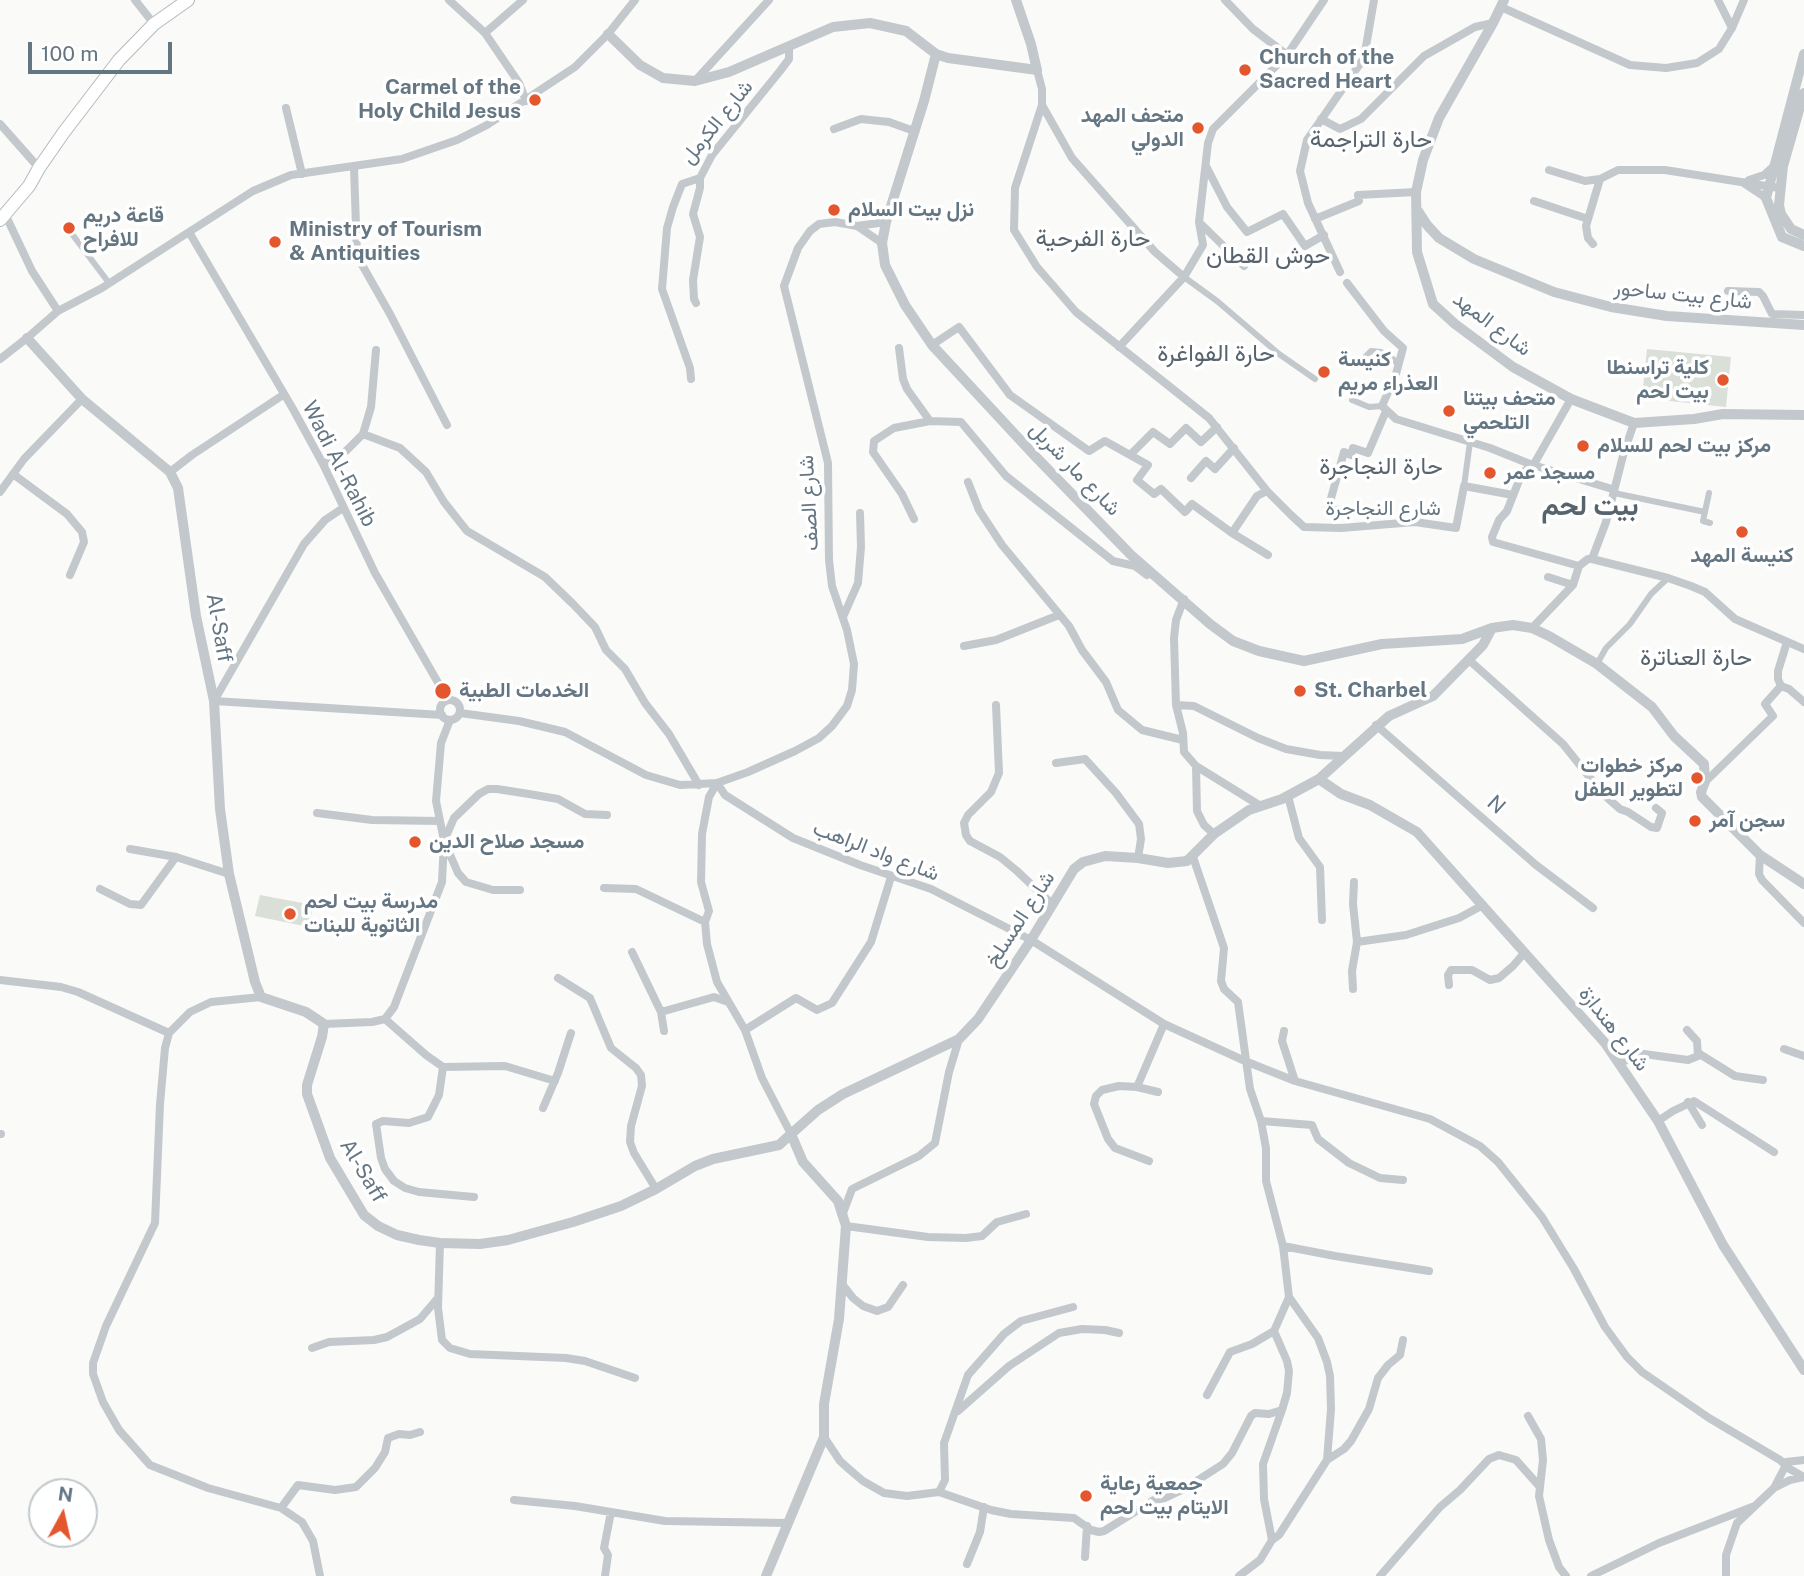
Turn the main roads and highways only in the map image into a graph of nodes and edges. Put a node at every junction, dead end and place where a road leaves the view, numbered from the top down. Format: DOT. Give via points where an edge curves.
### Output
graph roads {
  1 [pos="188,0"];
  2 [pos="3,218"];
  1 -- 2 [label="main road" via="153,24 119,60"];
}
